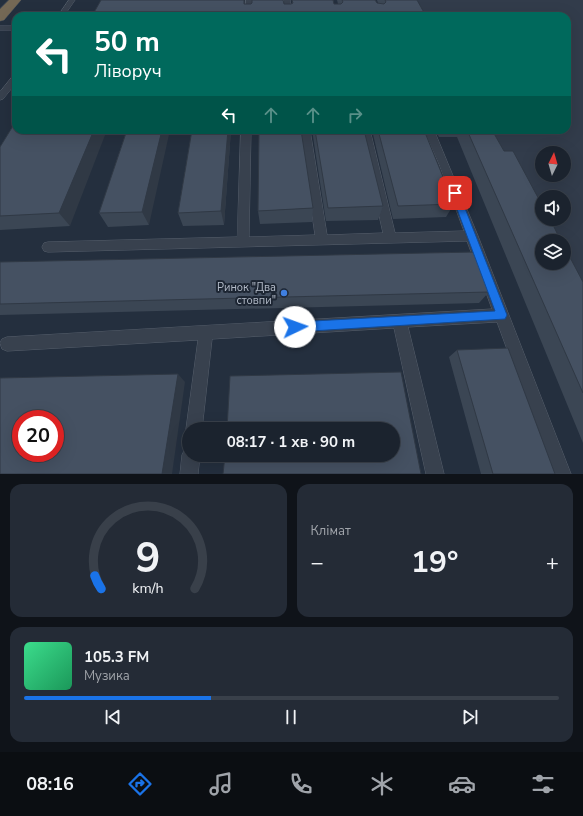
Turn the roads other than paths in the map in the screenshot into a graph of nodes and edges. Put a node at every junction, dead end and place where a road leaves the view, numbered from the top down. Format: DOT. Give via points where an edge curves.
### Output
graph roads {
  1 [pos="15,0"];
  2 [pos="72,0"];
  3 [pos="249,0"];
  4 [pos="287,0"];
  5 [pos="64,12"];
  6 [pos="248,12"];
  7 [pos="288,12"];
  8 [pos="0,17"];
  9 [pos="0,28"];
  10 [pos="12,28"];
  11 [pos="12,83"];
  12 [pos="0,97"];
  13 [pos="246,134"];
  14 [pos="306,134"];
  15 [pos="365,134"];
  16 [pos="431,134"];
  17 [pos="472,236"];
  18 [pos="390,238"];
  19 [pos="322,240"];
  20 [pos="244,242"];
  21 [pos="48,247"];
  22 [pos="502,315"];
  23 [pos="399,322"];
  24 [pos="206,332"];
  25 [pos="7,344"];
  26 [pos="195,422"];
  27 [pos="190,462"];
  28 [pos="189,474"];
  29 [pos="435,474"];
  30 [pos="562,474"];
  1 -- 8 [label="highway"];
  2 -- 5 [label="lane"];
  3 -- 6 [label="lane"];
  4 -- 7 [label="lane"];
  9 -- 10 [label="lane"];
  11 -- 12 [label="lane"];
  13 -- 20 [label="lane"];
  14 -- 19 [label="lane"];
  15 -- 18 [label="lane"];
  16 -- 17 [label="lane"];
  17 -- 18 [label="lane"];
  17 -- 22 [label="lane"];
  18 -- 19 [label="lane"];
  19 -- 20 [label="lane"];
  20 -- 21 [label="lane"];
  22 -- 23 [label="lane"];
  22 -- 30 [label="lane"];
  23 -- 24 [label="lane"];
  23 -- 29 [label="lane"];
  24 -- 25 [label="lane"];
  24 -- 26 [label="lane"];
  27 -- 28 [label="lane"];
}
